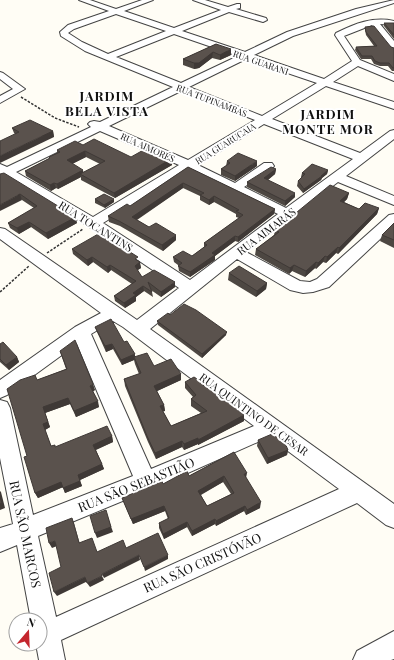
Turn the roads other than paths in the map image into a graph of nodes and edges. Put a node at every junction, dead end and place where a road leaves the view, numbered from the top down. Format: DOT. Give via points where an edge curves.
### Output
graph roads {
  1 [pos="149,0"];
  2 [pos="197,0"];
  3 [pos="87,1"];
  4 [pos="394,1"];
  5 [pos="237,6"];
  6 [pos="228,9"];
  7 [pos="115,12"];
  8 [pos="263,20"];
  9 [pos="375,23"];
  10 [pos="394,23"];
  11 [pos="173,30"];
  12 [pos="394,47"];
  13 [pos="242,55"];
  14 [pos="108,57"];
  15 [pos="356,62"];
  16 [pos="0,75"];
  17 [pos="393,77"];
  18 [pos="324,83"];
  19 [pos="178,86"];
  20 [pos="0,100"];
  21 [pos="394,106"];
  22 [pos="263,120"];
  23 [pos="93,126"];
  24 [pos="394,132"];
  25 [pos="362,158"];
  26 [pos="189,165"];
  27 [pos="268,166"];
  28 [pos="2,170"];
  29 [pos="338,177"];
  30 [pos="235,188"];
  31 [pos="394,200"];
  32 [pos="288,214"];
  33 [pos="394,218"];
  34 [pos="93,223"];
  35 [pos="0,232"];
  36 [pos="237,253"];
  37 [pos="189,287"];
  38 [pos="113,313"];
  39 [pos="138,329"];
  40 [pos="81,332"];
  41 [pos="0,390"];
  42 [pos="0,408"];
  43 [pos="272,427"];
  44 [pos="146,481"];
  45 [pos="359,491"];
  46 [pos="394,517"];
  47 [pos="25,529"];
  48 [pos="0,540"];
  49 [pos="42,612"];
  50 [pos="48,633"];
  51 [pos="48,643"];
  52 [pos="52,660"];
  1 -- 7 [label="street"];
  2 -- 6 [label="street"];
  3 -- 7 [label="street, RUA GUARANI"];
  4 -- 13 [label="street" via="276,38"];
  5 -- 6 [label="street"];
  6 -- 8 [label="street"];
  6 -- 11 [label="street"];
  7 -- 11 [label="street, RUA GUARANI"];
  7 -- 14 [label="street, RUA TUPINAMBÁS" via="71,27 64,32 68,37"];
  9 -- 10 [label="street"];
  9 -- 12 [label="street"];
  9 -- 15 [label="street" via="360,25 339,35"];
  11 -- 13 [label="street, RUA GUARANI"];
  11 -- 14 [label="street"];
  13 -- 18 [label="street, RUA GUARANI"];
  13 -- 19 [label="street"];
  14 -- 19 [label="street, RUA TUPINAMBÁS"];
  15 -- 17 [label="street"];
  15 -- 18 [label="street, RUA GUARUCAIA"];
  16 -- 20 [label="street" via="18,91"];
  18 -- 21 [label="street, RUA GUARANI"];
  18 -- 22 [label="street, RUA GUARUCAIA"];
  19 -- 22 [label="street, RUA TUPINAMBÁS"];
  19 -- 23 [label="street"];
  22 -- 25 [label="street, RUA TUPINAMBÁS"];
  22 -- 26 [label="street, RUA GUARUCAIA"];
  23 -- 26 [label="street, RUA AIMORÉS"];
  23 -- 28 [label="street"];
  23 -- 28 [label="street"];
  24 -- 25 [label="street, RUA AIMARÁS"];
  25 -- 29 [label="street, RUA AIMARÁS"];
  26 -- 30 [label="street, RUA AIMORÉS"];
  26 -- 34 [label="street, RUA GUARUCAIA"];
  27 -- 30 [label="street"];
  28 -- 34 [label="street, RUA TOCANTINS"];
  29 -- 31 [label="street"];
  29 -- 32 [label="street, RUA AIMARÁS"];
  30 -- 32 [label="street, RUA AIMORÉS"];
  32 -- 36 [label="street, RUA AIMARÁS"];
  33 -- 36 [label="street" via="317,286 296,286"];
  34 -- 37 [label="street, RUA TOCANTINS"];
  35 -- 38 [label="street, RUA QUINTINO DE CESAR"];
  36 -- 37 [label="street, RUA AIMARÁS"];
  37 -- 39 [label="street, RUA AIMARÁS"];
  38 -- 39 [label="street, RUA QUINTINO DE CESAR"];
  38 -- 40 [label="street"];
  39 -- 43 [label="street, RUA QUINTINO DE CESAR"];
  40 -- 41 [label="street"];
  40 -- 44 [label="street"];
  42 -- 47 [label="street, RUA SÃO MARCOS"];
  43 -- 44 [label="street, RUA SÃO SEBASTIÃO"];
  43 -- 45 [label="street, RUA QUINTINO DE CESAR"];
  44 -- 47 [label="street, RUA SÃO SEBASTIÃO"];
  45 -- 46 [label="street, RUA QUINTINO DE CESAR"];
  45 -- 50 [label="street, RUA SÃO CRISTÓVÃO"];
  47 -- 48 [label="street, RUA SÃO SEBASTIÃO"];
  47 -- 49 [label="street, RUA SÃO MARCOS"];
  51 -- 52 [label="street, RUA SÃO MARCOS"];
}
